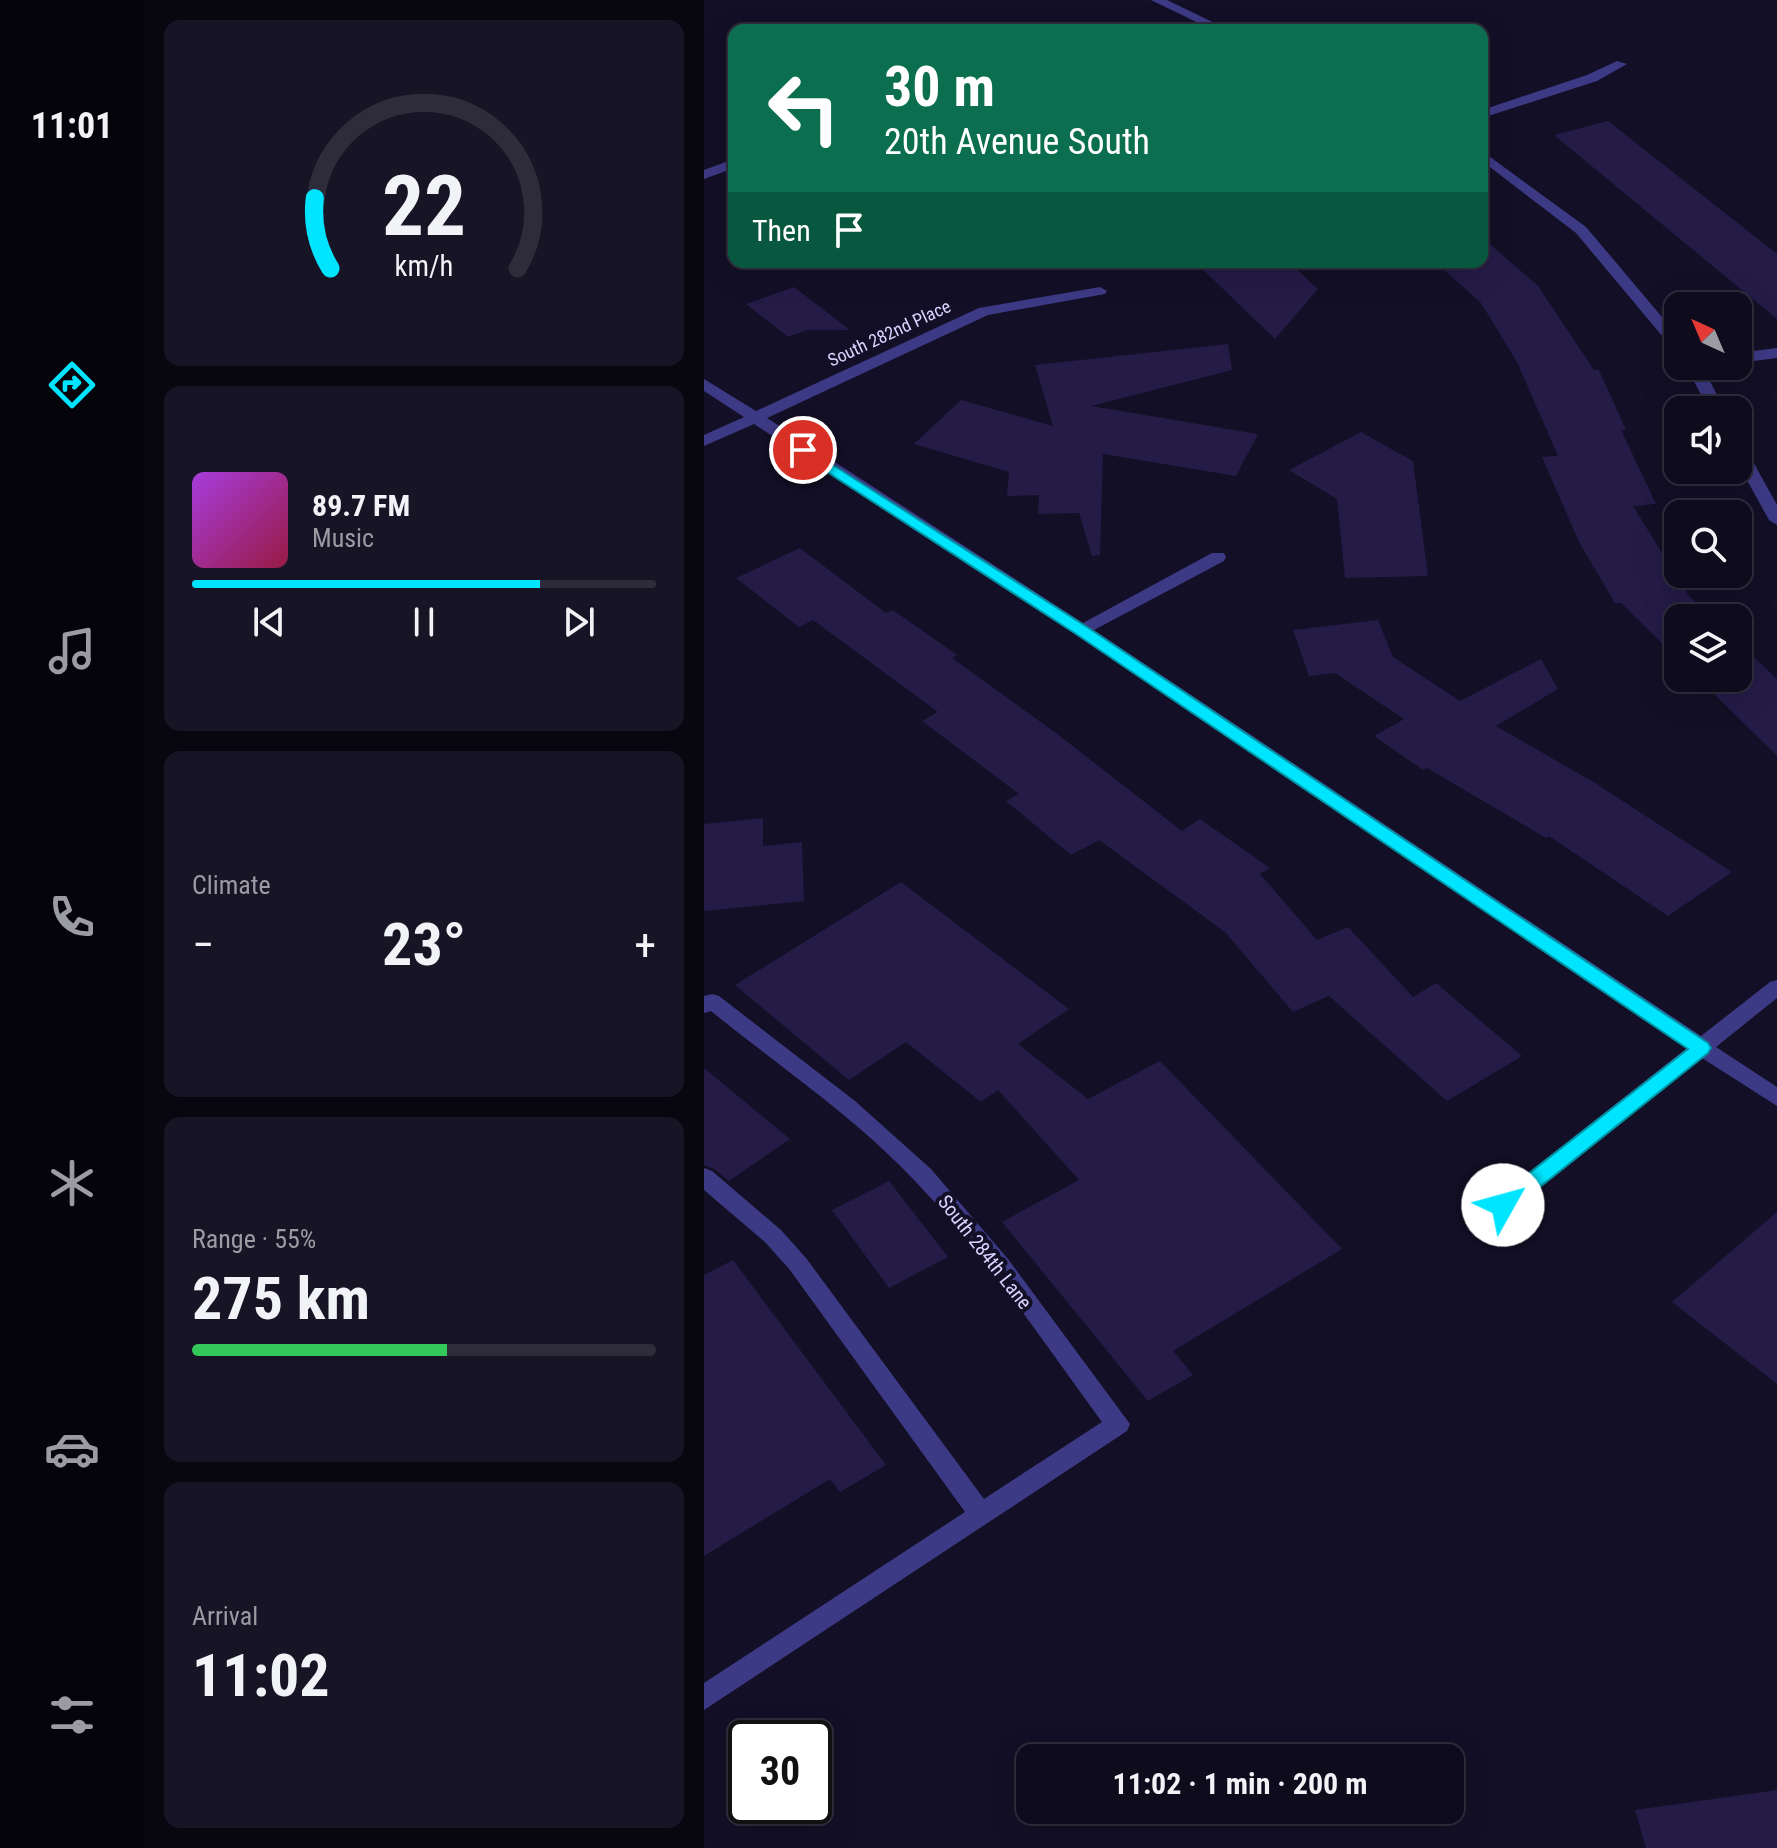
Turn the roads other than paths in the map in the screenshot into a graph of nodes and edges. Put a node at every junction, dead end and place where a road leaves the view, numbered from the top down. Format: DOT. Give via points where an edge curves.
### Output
graph roads {
  1 [pos="1157,0"];
  2 [pos="1210,24"];
  3 [pos="1621,64"];
  4 [pos="1488,112"];
  5 [pos="1488,160"];
  6 [pos="728,165"];
  7 [pos="704,175"];
  8 [pos="1100,291"];
  9 [pos="1664,329"];
  10 [pos="1777,353"];
  11 [pos="1752,356"];
  12 [pos="704,384"];
  13 [pos="753,417"];
  14 [pos="704,441"];
  15 [pos="1752,474"];
  16 [pos="1777,520"];
  17 [pos="1218,557"];
  18 [pos="1082,630"];
  19 [pos="1777,987"];
  20 [pos="704,1006"];
  21 [pos="1701,1048"];
  22 [pos="1777,1098"];
  23 [pos="704,1177"];
  24 [pos="1503,1205"];
  25 [pos="981,1515"];
  26 [pos="704,1698"];
  1 -- 2 [label="street"];
  3 -- 4 [label="street"];
  5 -- 9 [label="street" via="1581,230"];
  6 -- 7 [label="street"];
  8 -- 13 [label="street, South 282nd Place" via="984,311"];
  10 -- 11 [label="street"];
  12 -- 13 [label="street"];
  13 -- 14 [label="street, South 282nd Place"];
  13 -- 18 [label="street"];
  15 -- 16 [label="street"];
  17 -- 18 [label="street"];
  18 -- 21 [label="street"];
  19 -- 21 [label="street"];
  20 -- 25 [label="street, South 284th Lane" via="712,1001 922,1175 1118,1424"];
  21 -- 22 [label="street"];
  21 -- 24 [label="street"];
  23 -- 25 [label="street" via="798,1264"];
  25 -- 26 [label="street, South 284th Lane"];
}
